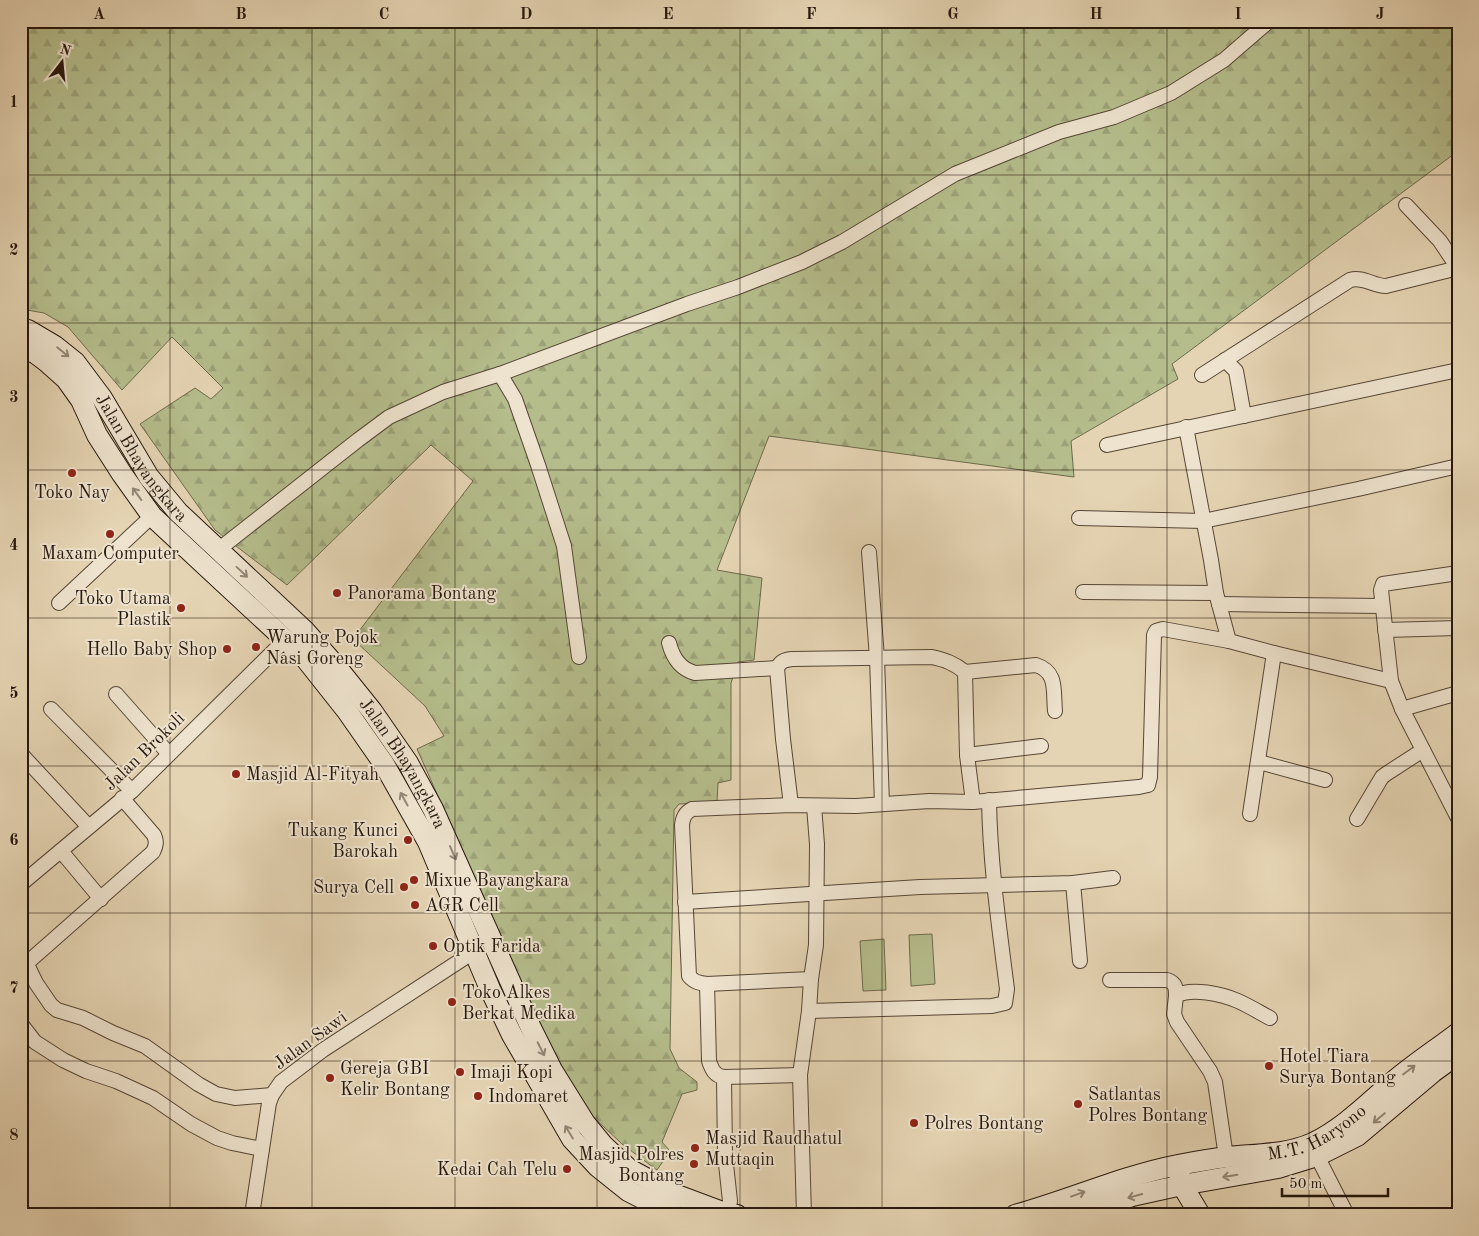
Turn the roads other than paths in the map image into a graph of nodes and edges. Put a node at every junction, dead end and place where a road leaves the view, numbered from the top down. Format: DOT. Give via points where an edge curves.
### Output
graph roads {
  1 [pos="1268,21"];
  2 [pos="1406,205"];
  3 [pos="1458,268"];
  4 [pos="21,328"];
  5 [pos="21,349"];
  6 [pos="1225,360"];
  7 [pos="1458,370"];
  8 [pos="500,374"];
  9 [pos="1202,375"];
  10 [pos="1244,416"];
  11 [pos="1186,428"];
  12 [pos="1107,445"];
  13 [pos="1458,466"];
  14 [pos="152,516"];
  15 [pos="1079,518"];
  16 [pos="1203,521"];
  17 [pos="218,550"];
  18 [pos="869,552"];
  19 [pos="1458,573"];
  20 [pos="1083,592"];
  21 [pos="1218,599"];
  22 [pos="59,603"];
  23 [pos="1382,606"];
  24 [pos="1458,628"];
  25 [pos="1386,630"];
  26 [pos="286,639"];
  27 [pos="1229,641"];
  28 [pos="669,643"];
  29 [pos="1274,654"];
  30 [pos="579,657"];
  31 [pos="876,658"];
  32 [pos="778,668"];
  33 [pos="964,672"];
  34 [pos="1391,681"];
  35 [pos="1458,693"];
  36 [pos="116,694"];
  37 [pos="51,709"];
  38 [pos="1402,709"];
  39 [pos="1055,711"];
  40 [pos="1041,746"];
  41 [pos="1423,750"];
  42 [pos="21,754"];
  43 [pos="169,754"];
  44 [pos="967,755"];
  45 [pos="1258,762"];
  46 [pos="1325,780"];
  47 [pos="127,795"];
  48 [pos="989,800"];
  49 [pos="973,802"];
  50 [pos="882,804"];
  51 [pos="792,805"];
  52 [pos="814,806"];
  53 [pos="1250,814"];
  54 [pos="1458,818"];
  55 [pos="1357,819"];
  56 [pos="89,826"];
  57 [pos="61,851"];
  58 [pos="1113,878"];
  59 [pos="1073,883"];
  60 [pos="21,884"];
  61 [pos="994,886"];
  62 [pos="817,893"];
  63 [pos="101,899"];
  64 [pos="686,902"];
  65 [pos="475,951"];
  66 [pos="24,958"];
  67 [pos="1080,961"];
  68 [pos="811,979"];
  69 [pos="1110,980"];
  70 [pos="510,981"];
  71 [pos="707,984"];
  72 [pos="490,989"];
  73 [pos="1176,996"];
  74 [pos="809,1011"];
  75 [pos="1270,1018"];
  76 [pos="21,1024"];
  77 [pos="530,1026"];
  78 [pos="1458,1033"];
  79 [pos="512,1035"];
  80 [pos="1458,1054"];
  81 [pos="800,1075"];
  82 [pos="724,1078"];
  83 [pos="271,1099"];
  84 [pos="262,1149"];
  85 [pos="1317,1156"];
  86 [pos="1226,1157"];
  87 [pos="1178,1165"];
  88 [pos="1182,1184"];
  89 [pos="733,1214"];
  90 [pos="252,1215"];
  91 [pos="675,1215"];
  92 [pos="804,1215"];
  93 [pos="1015,1215"];
  94 [pos="1078,1215"];
  95 [pos="1200,1215"];
  96 [pos="1347,1215"];
  1 -- 8 [label="street" via="1224,60 1171,94 1114,118 1059,132 955,174 842,242 802,262"];
  2 -- 3 [label="street" via="1440,241"];
  3 -- 6 [label="street" via="1386,286 1350,280"];
  4 -- 17 [label="main road, Jalan Bhayangkara, one-way" via="55,346 75,362 102,398 148,477 178,512"];
  14 -- 5 [label="main road, Jalan Bhayangkara, one-way" via="97,435 81,400 66,379 35,353"];
  6 -- 9 [label="street"];
  6 -- 10 [label="street" via="1236,375"];
  7 -- 10 [label="street"];
  8 -- 17 [label="street" via="443,392 389,417"];
  8 -- 30 [label="street" via="515,399 564,546"];
  10 -- 11 [label="street"];
  11 -- 12 [label="street"];
  11 -- 16 [label="street"];
  13 -- 16 [label="street"];
  14 -- 22 [label="street"];
  14 -- 26 [label="main road, Jalan Bhayangkara"];
  15 -- 16 [label="street"];
  16 -- 21 [label="street"];
  17 -- 70 [label="main road, Jalan Bhayangkara, one-way" via="305,631 336,665 408,763 433,809"];
  18 -- 31 [label="street"];
  19 -- 23 [label="street" via="1384,584"];
  20 -- 21 [label="street"];
  21 -- 23 [label="street"];
  21 -- 27 [label="street"];
  23 -- 25 [label="street"];
  24 -- 25 [label="street"];
  25 -- 34 [label="street"];
  26 -- 43 [label="street, Jalan Brokoli"];
  65 -- 26 [label="main road, Jalan Bhayangkara, one-way" via="428,842 384,764 347,711"];
  27 -- 29 [label="street"];
  27 -- 48 [label="street" via="1164,629 1156,631 1148,785"];
  28 -- 32 [label="street" via="678,662 685,670 695,673"];
  29 -- 34 [label="street"];
  29 -- 45 [label="street"];
  31 -- 32 [label="street" via="792,659 780,662"];
  31 -- 33 [label="street" via="932,657 956,664"];
  31 -- 50 [label="street"];
  32 -- 51 [label="street"];
  33 -- 39 [label="street" via="1044,667 1052,677"];
  33 -- 44 [label="street"];
  34 -- 38 [label="street"];
  35 -- 38 [label="street"];
  36 -- 43 [label="street"];
  37 -- 47 [label="street"];
  38 -- 41 [label="street"];
  40 -- 44 [label="street"];
  41 -- 54 [label="street"];
  41 -- 55 [label="street" via="1382,777"];
  42 -- 56 [label="street"];
  43 -- 47 [label="street, Jalan Brokoli"];
  44 -- 49 [label="street"];
  45 -- 46 [label="street"];
  45 -- 53 [label="street"];
  47 -- 56 [label="street, Jalan Brokoli"];
  47 -- 63 [label="street" via="154,835 156,846 149,857"];
  48 -- 49 [label="street"];
  48 -- 61 [label="street"];
  49 -- 50 [label="street"];
  50 -- 52 [label="street"];
  51 -- 52 [label="street"];
  51 -- 64 [label="street" via="692,809 686,812 682,825"];
  52 -- 62 [label="street"];
  56 -- 57 [label="street, Jalan Brokoli"];
  57 -- 60 [label="street, Jalan Brokoli"];
  57 -- 63 [label="street"];
  58 -- 59 [label="street"];
  59 -- 61 [label="street"];
  59 -- 67 [label="street"];
  61 -- 62 [label="street"];
  61 -- 74 [label="street" via="1007,989 1005,1003"];
  62 -- 64 [label="street"];
  62 -- 68 [label="street" via="816,946"];
  63 -- 66 [label="street"];
  64 -- 71 [label="street" via="689,976 698,983"];
  65 -- 72 [label="main road, Jalan Bhayangkara"];
  65 -- 83 [label="street, Jalan Sawi" via="323,1050 282,1082"];
  66 -- 83 [label="street" via="36,983 58,1010 145,1046 216,1094"];
  68 -- 71 [label="street"];
  68 -- 74 [label="street"];
  69 -- 73 [label="street" via="1167,980 1176,986"];
  70 -- 72 [label="main road"];
  70 -- 77 [label="main road, Jalan Bhayangkara"];
  71 -- 82 [label="street" via="708,1062 718,1076"];
  72 -- 79 [label="main road, Jalan Bhayangkara"];
  73 -- 75 [label="street" via="1182,992 1215,994 1237,1000"];
  73 -- 86 [label="street" via="1174,1014 1177,1022 1215,1082"];
  74 -- 81 [label="street"];
  76 -- 84 [label="street" via="35,1042 63,1060 153,1098 217,1138"];
  77 -- 79 [label="main road"];
  77 -- 89 [label="main road, Jalan Bhayangkara, one-way" via="585,1123 603,1145 629,1168 678,1195"];
  86 -- 78 [label="main road, M.T. Haryono, one-way" via="1276,1154 1311,1144 1355,1115"];
  91 -- 79 [label="main road, Jalan Bhayangkara, one-way" via="628,1191 598,1167 572,1139"];
  80 -- 85 [label="main road, M.T. Haryono, one-way" via="1357,1136"];
  81 -- 82 [label="street"];
  81 -- 92 [label="street"];
  82 -- 89 [label="street" via="725,1155"];
  83 -- 84 [label="street"];
  84 -- 90 [label="street"];
  85 -- 88 [label="main road, M.T. Haryono, one-way" via="1278,1168"];
  85 -- 96 [label="street"];
  86 -- 87 [label="main road, M.T. Haryono"];
  87 -- 88 [label="main road"];
  93 -- 87 [label="main road, one-way" via="1121,1179"];
  88 -- 94 [label="main road, one-way" via="1132,1196"];
  88 -- 95 [label="main road"];
}
